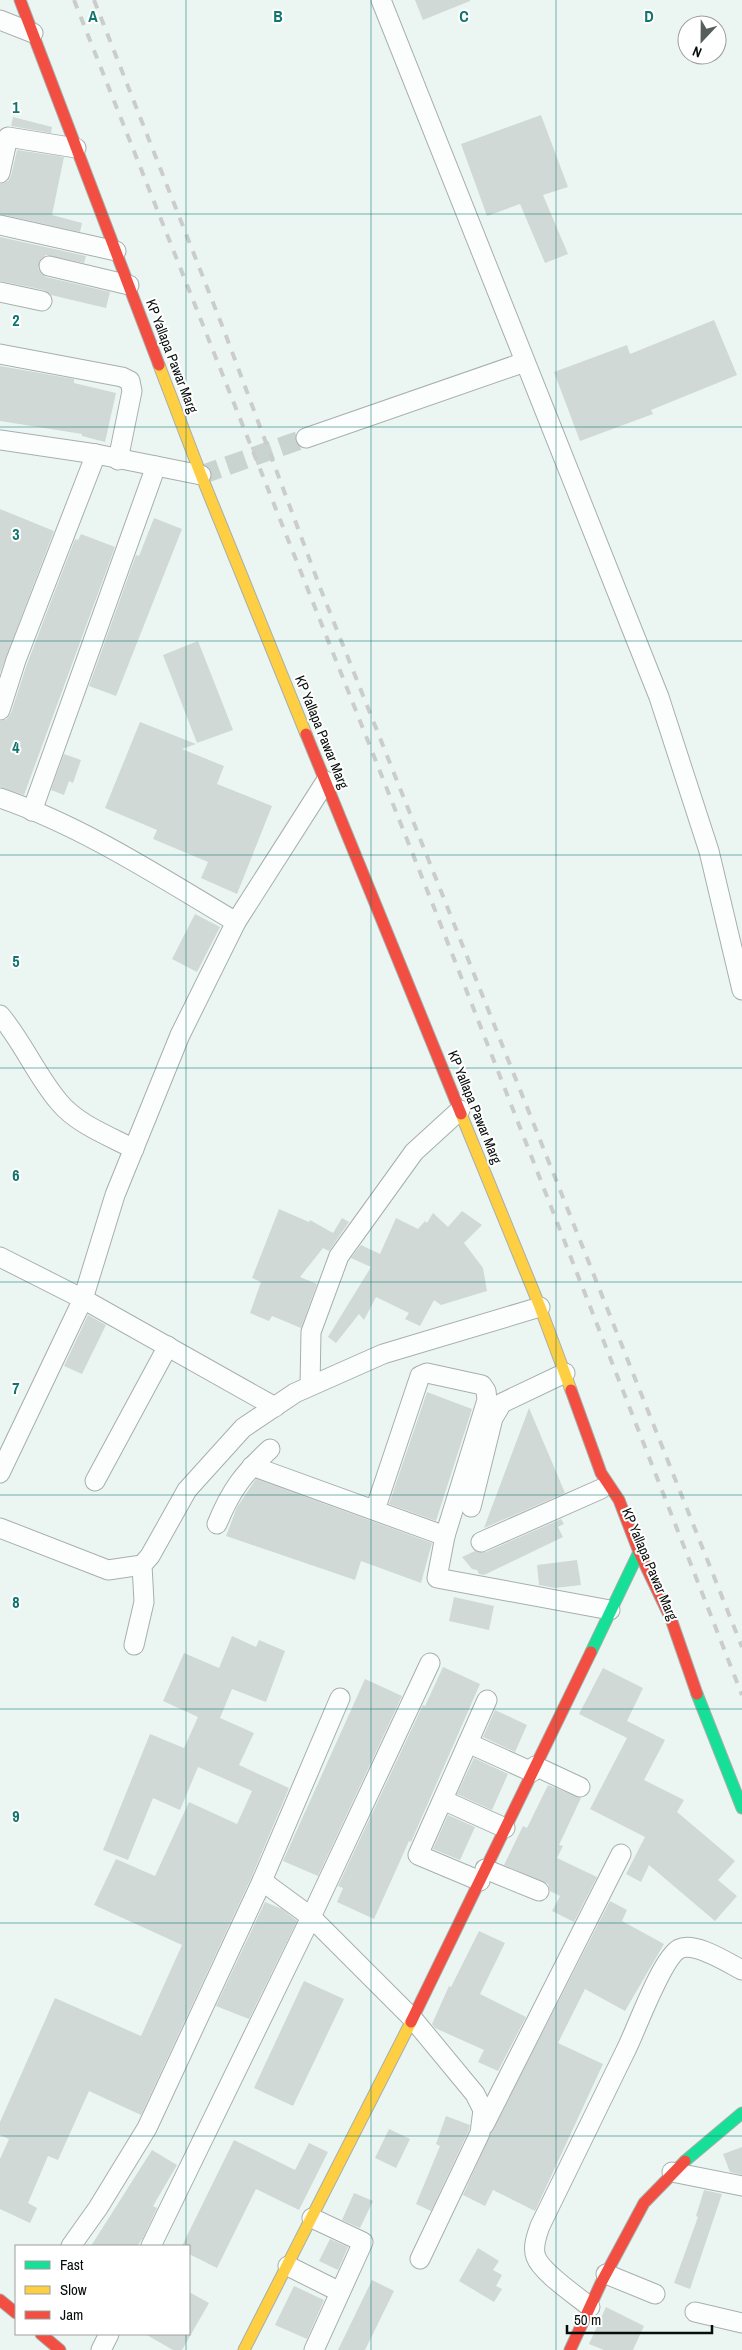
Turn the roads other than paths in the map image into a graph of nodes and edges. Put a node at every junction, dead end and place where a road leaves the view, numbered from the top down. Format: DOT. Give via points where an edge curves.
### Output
graph roads {
  1 [pos="20,0"];
  2 [pos="381,0"];
  3 [pos="0,20"];
  4 [pos="33,33"];
  5 [pos="76,148"];
  6 [pos="1,167"];
  7 [pos="0,225"];
  8 [pos="116,250"];
  9 [pos="48,266"];
  10 [pos="129,285"];
  11 [pos="0,292"];
  12 [pos="42,301"];
  13 [pos="0,354"];
  14 [pos="525,362"];
  15 [pos="306,438"];
  16 [pos="0,440"];
  17 [pos="96,454"];
  18 [pos="118,460"];
  19 [pos="156,466"];
  20 [pos="201,475"];
  21 [pos="0,710"];
  22 [pos="326,781"];
  23 [pos="0,798"];
  24 [pos="32,811"];
  25 [pos="236,922"];
  26 [pos="742,990"];
  27 [pos="0,1015"];
  28 [pos="460,1110"];
  29 [pos="134,1148"];
  30 [pos="0,1258"];
  31 [pos="83,1299"];
  32 [pos="540,1307"];
  33 [pos="168,1346"];
  34 [pos="565,1373"];
  35 [pos="310,1386"];
  36 [pos="275,1406"];
  37 [pos="270,1449"];
  38 [pos="252,1466"];
  39 [pos="0,1473"];
  40 [pos="95,1481"];
  41 [pos="601,1481"];
  42 [pos="471,1507"];
  43 [pos="375,1510"];
  44 [pos="217,1524"];
  45 [pos="0,1528"];
  46 [pos="445,1536"];
  47 [pos="481,1542"];
  48 [pos="639,1552"];
  49 [pos="633,1563"];
  50 [pos="142,1565"];
  51 [pos="648,1597"];
  52 [pos="610,1610"];
  53 [pos="666,1640"];
  54 [pos="134,1645"];
  55 [pos="684,1661"];
  56 [pos="430,1663"];
  57 [pos="340,1698"];
  58 [pos="487,1700"];
  59 [pos="468,1743"];
  60 [pos="533,1769"];
  61 [pos="580,1787"];
  62 [pos="443,1800"];
  63 [pos="742,1808"];
  64 [pos="505,1828"];
  65 [pos="621,1854"];
  66 [pos="483,1875"];
  67 [pos="262,1881"];
  68 [pos="539,1891"];
  69 [pos="311,1917"];
  70 [pos="742,1970"];
  71 [pos="413,2019"];
  72 [pos="742,2113"];
  73 [pos="480,2133"];
  74 [pos="672,2172"];
  75 [pos="742,2186"];
  76 [pos="312,2218"];
  77 [pos="72,2245"];
  78 [pos="151,2245"];
  79 [pos="420,2259"];
  80 [pos="288,2266"];
  81 [pos="606,2274"];
  82 [pos="340,2292"];
  83 [pos="655,2294"];
  84 [pos="0,2300"];
  85 [pos="590,2307"];
  86 [pos="15,2312"];
  87 [pos="695,2312"];
  88 [pos="742,2322"];
  89 [pos="42,2335"];
  90 [pos="108,2335"];
  91 [pos="60,2350"];
  92 [pos="101,2350"];
  93 [pos="244,2350"];
  94 [pos="314,2350"];
  95 [pos="570,2350"];
  1 -- 4 [label="main road, KP Yallapa Pawar Marg"];
  2 -- 14 [label="street"];
  3 -- 4 [label="street"];
  4 -- 5 [label="main road, KP Yallapa Pawar Marg"];
  5 -- 6 [label="street" via="8,137"];
  5 -- 8 [label="main road, KP Yallapa Pawar Marg"];
  7 -- 8 [label="street"];
  8 -- 10 [label="main road, KP Yallapa Pawar Marg"];
  9 -- 10 [label="street"];
  10 -- 20 [label="main road, KP Yallapa Pawar Marg"];
  11 -- 12 [label="street"];
  13 -- 18 [label="street" via="130,381 132,391"];
  14 -- 15 [label="street"];
  14 -- 26 [label="street" via="659,697 710,851"];
  16 -- 17 [label="street"];
  17 -- 18 [label="street"];
  17 -- 21 [label="street" via="16,660"];
  18 -- 19 [label="street"];
  19 -- 20 [label="street"];
  19 -- 24 [label="street"];
  20 -- 22 [label="main road, KP Yallapa Pawar Marg"];
  22 -- 25 [label="street"];
  22 -- 28 [label="main road, KP Yallapa Pawar Marg"];
  23 -- 24 [label="street"];
  24 -- 25 [label="street" via="140,865"];
  25 -- 29 [label="street" via="180,1035"];
  27 -- 29 [label="street" via="60,1104 84,1123"];
  28 -- 32 [label="main road, KP Yallapa Pawar Marg"];
  28 -- 35 [label="street" via="414,1152 339,1256 311,1332"];
  29 -- 31 [label="street" via="115,1195"];
  30 -- 31 [label="street"];
  31 -- 33 [label="street"];
  31 -- 39 [label="street"];
  32 -- 34 [label="main road, KP Yallapa Pawar Marg"];
  32 -- 35 [label="street" via="383,1354"];
  33 -- 36 [label="street"];
  33 -- 40 [label="street"];
  34 -- 41 [label="main road, KP Yallapa Pawar Marg"];
  34 -- 42 [label="street" via="502,1403 493,1418"];
  35 -- 36 [label="street"];
  36 -- 50 [label="street" via="243,1428 187,1490"];
  37 -- 38 [label="street"];
  38 -- 43 [label="street"];
  38 -- 44 [label="street" via="240,1478"];
  41 -- 47 [label="street"];
  41 -- 48 [label="main road, KP Yallapa Pawar Marg" via="611,1483"];
  41 -- 49 [label="main road, KP Yallapa Pawar Marg"];
  43 -- 46 [label="street"];
  43 -- 46 [label="street" via="420,1376 427,1373 482,1385 487,1400"];
  45 -- 50 [label="street" via="108,1570"];
  46 -- 52 [label="street" via="437,1578"];
  48 -- 49 [label="main road"];
  48 -- 55 [label="main road, KP Yallapa Pawar Marg" via="681,1643"];
  49 -- 51 [label="main road, KP Yallapa Pawar Marg"];
  49 -- 52 [label="main road"];
  50 -- 54 [label="street" via="144,1602"];
  52 -- 60 [label="main road"];
  53 -- 55 [label="main road, KP Yallapa Pawar Marg" via="669,1648"];
  55 -- 63 [label="main road, KP Yallapa Pawar Marg"];
  56 -- 69 [label="street"];
  57 -- 67 [label="street"];
  58 -- 59 [label="street"];
  59 -- 60 [label="street"];
  59 -- 62 [label="street"];
  60 -- 61 [label="street"];
  60 -- 64 [label="main road"];
  62 -- 64 [label="street"];
  62 -- 66 [label="street" via="418,1855"];
  64 -- 66 [label="main road"];
  65 -- 73 [label="street"];
  66 -- 68 [label="street"];
  66 -- 71 [label="main road"];
  67 -- 69 [label="street"];
  67 -- 77 [label="street" via="148,2128"];
  69 -- 71 [label="street"];
  69 -- 78 [label="street"];
  70 -- 85 [label="street" via="697,1947 680,1948 671,1956 540,2226 535,2243 536,2257 546,2270"];
  71 -- 73 [label="street" via="475,2094 483,2110"];
  71 -- 76 [label="main road"];
  72 -- 74 [label="main road"];
  73 -- 79 [label="street"];
  74 -- 75 [label="street"];
  74 -- 81 [label="main road" via="644,2203"];
  76 -- 80 [label="main road"];
  76 -- 82 [label="street" via="363,2242"];
  80 -- 82 [label="street"];
  80 -- 93 [label="main road"];
  81 -- 83 [label="street"];
  81 -- 85 [label="main road"];
  82 -- 94 [label="street"];
  84 -- 86 [label="main road"];
  85 -- 95 [label="main road"];
  87 -- 88 [label="street"];
  89 -- 91 [label="main road"];
  90 -- 92 [label="street"];
}
